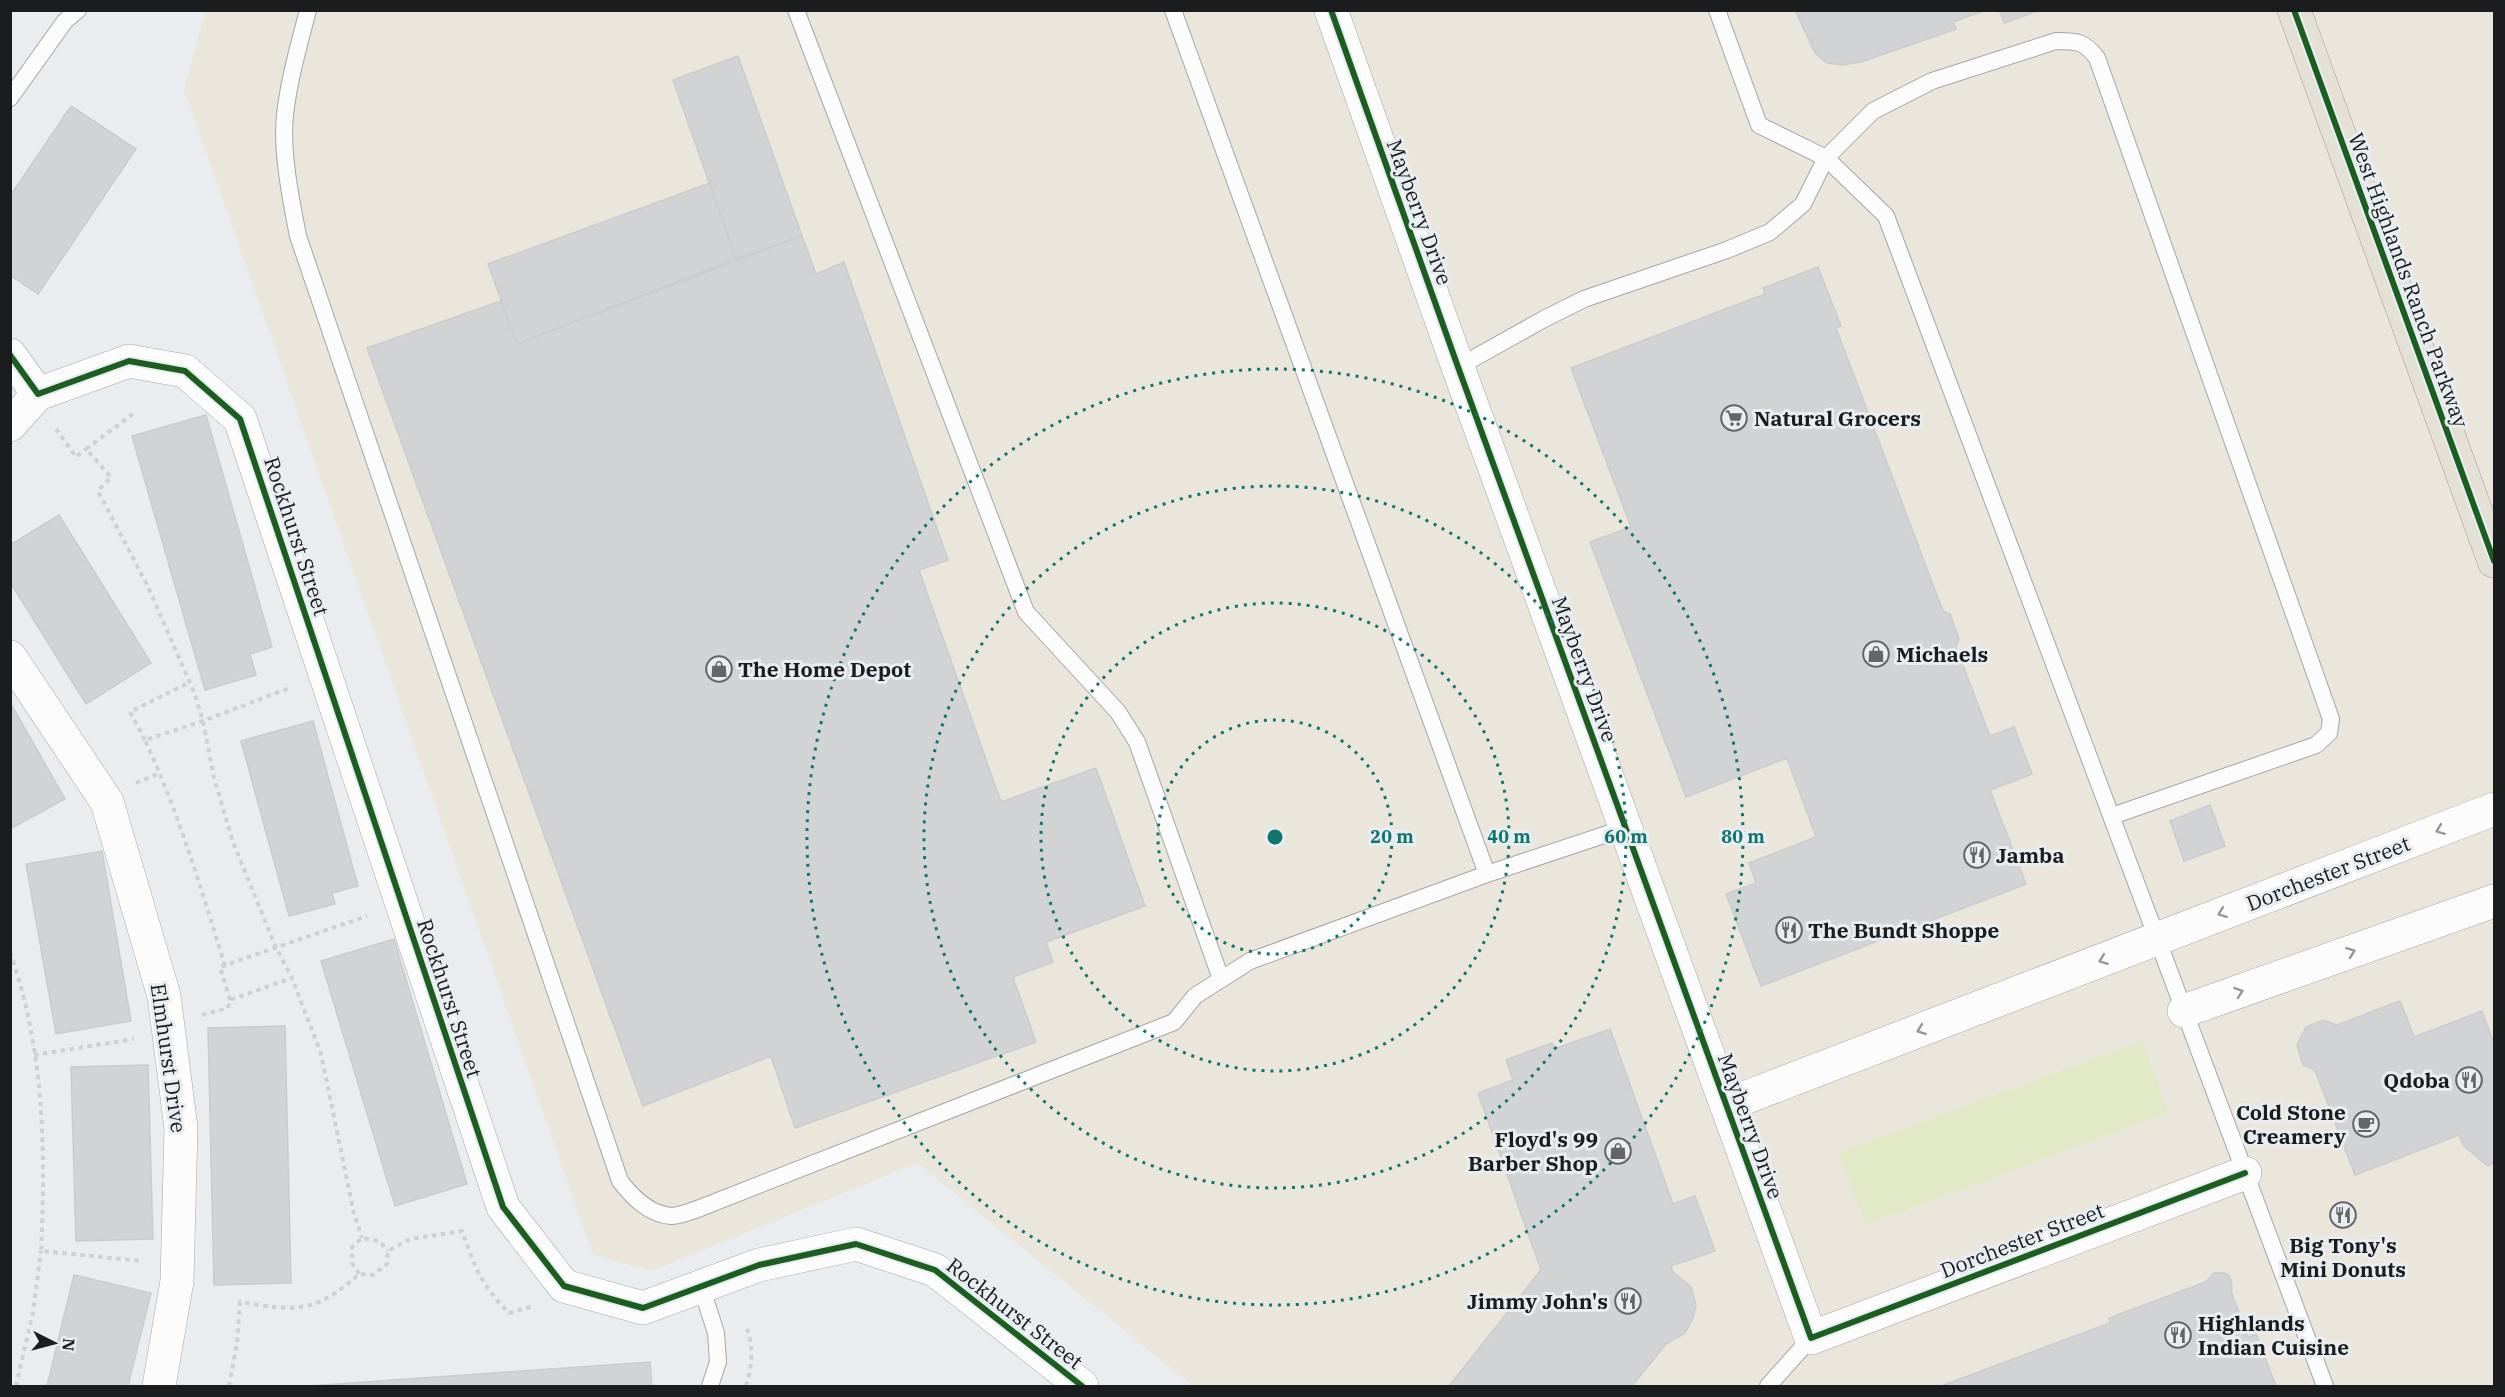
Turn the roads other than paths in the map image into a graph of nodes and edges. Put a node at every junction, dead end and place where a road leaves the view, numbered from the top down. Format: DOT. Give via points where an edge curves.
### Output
graph roads {
  1 [pos="78,10"];
  2 [pos="308,10"];
  3 [pos="796,10"];
  4 [pos="1173,10"];
  5 [pos="1331,10"];
  6 [pos="1717,10"];
  7 [pos="2294,10"];
  8 [pos="10,98"];
  9 [pos="1826,158"];
  10 [pos="10,355"];
  11 [pos="1458,367"];
  12 [pos="26,408"];
  13 [pos="2494,561"];
  14 [pos="10,657"];
  15 [pos="2494,809"];
  16 [pos="2112,816"];
  17 [pos="1625,828"];
  18 [pos="1487,874"];
  19 [pos="2494,901"];
  20 [pos="2157,939"];
  21 [pos="1221,979"];
  22 [pos="2184,1011"];
  23 [pos="1726,1105"];
  24 [pos="2245,1173"];
  25 [pos="701,1286"];
  26 [pos="1811,1338"];
  27 [pos="159,1386"];
  28 [pos="710,1386"];
  29 [pos="1082,1386"];
  30 [pos="1768,1386"];
  31 [pos="2325,1386"];
  1 -- 8 [label="lane" via="65,21"];
  2 -- 21 [label="lane" via="295,55 285,117 288,189 298,236 620,1181 634,1199 672,1216 695,1210 1174,1022 1195,996"];
  3 -- 21 [label="lane" via="1026,612 1118,712 1137,742"];
  4 -- 18 [label="lane"];
  5 -- 11 [label="street, Mayberry Drive"];
  6 -- 9 [label="lane" via="1759,125"];
  7 -- 13 [label="main road, West Highlands Ranch Parkway"];
  9 -- 11 [label="lane" via="1803,204 1770,232 1584,299"];
  9 -- 16 [label="lane" via="1886,216"];
  9 -- 16 [label="lane" via="1873,111 1932,81 2056,41 2088,46 2097,58 2331,718 2329,734 2316,745"];
  10 -- 12 [label="street"];
  11 -- 17 [label="street, Mayberry Drive"];
  12 -- 25 [label="street, Rockhurst Street" via="129,361 185,372 240,419 503,1207 564,1286 643,1308"];
  14 -- 27 [label="street, Elmhurst Drive" via="107,801 164,996 181,1128 177,1281"];
  15 -- 20 [label="street, Dorchester Street, one-way"];
  16 -- 20 [label="lane"];
  17 -- 18 [label="lane"];
  17 -- 23 [label="street, Mayberry Drive"];
  18 -- 21 [label="lane" via="1250,961"];
  22 -- 19 [label="street, one-way"];
  20 -- 22 [label="lane"];
  20 -- 23 [label="street, Dorchester Street, one-way"];
  22 -- 24 [label="lane"];
  23 -- 26 [label="street, Mayberry Drive"];
  24 -- 26 [label="street, Dorchester Street"];
  24 -- 31 [label="lane"];
  25 -- 28 [label="lane" via="716,1333 718,1362"];
  25 -- 29 [label="street, Rockhurst Street" via="759,1265 856,1244 934,1270"];
  26 -- 30 [label="lane, Dorchester Street"];
}
